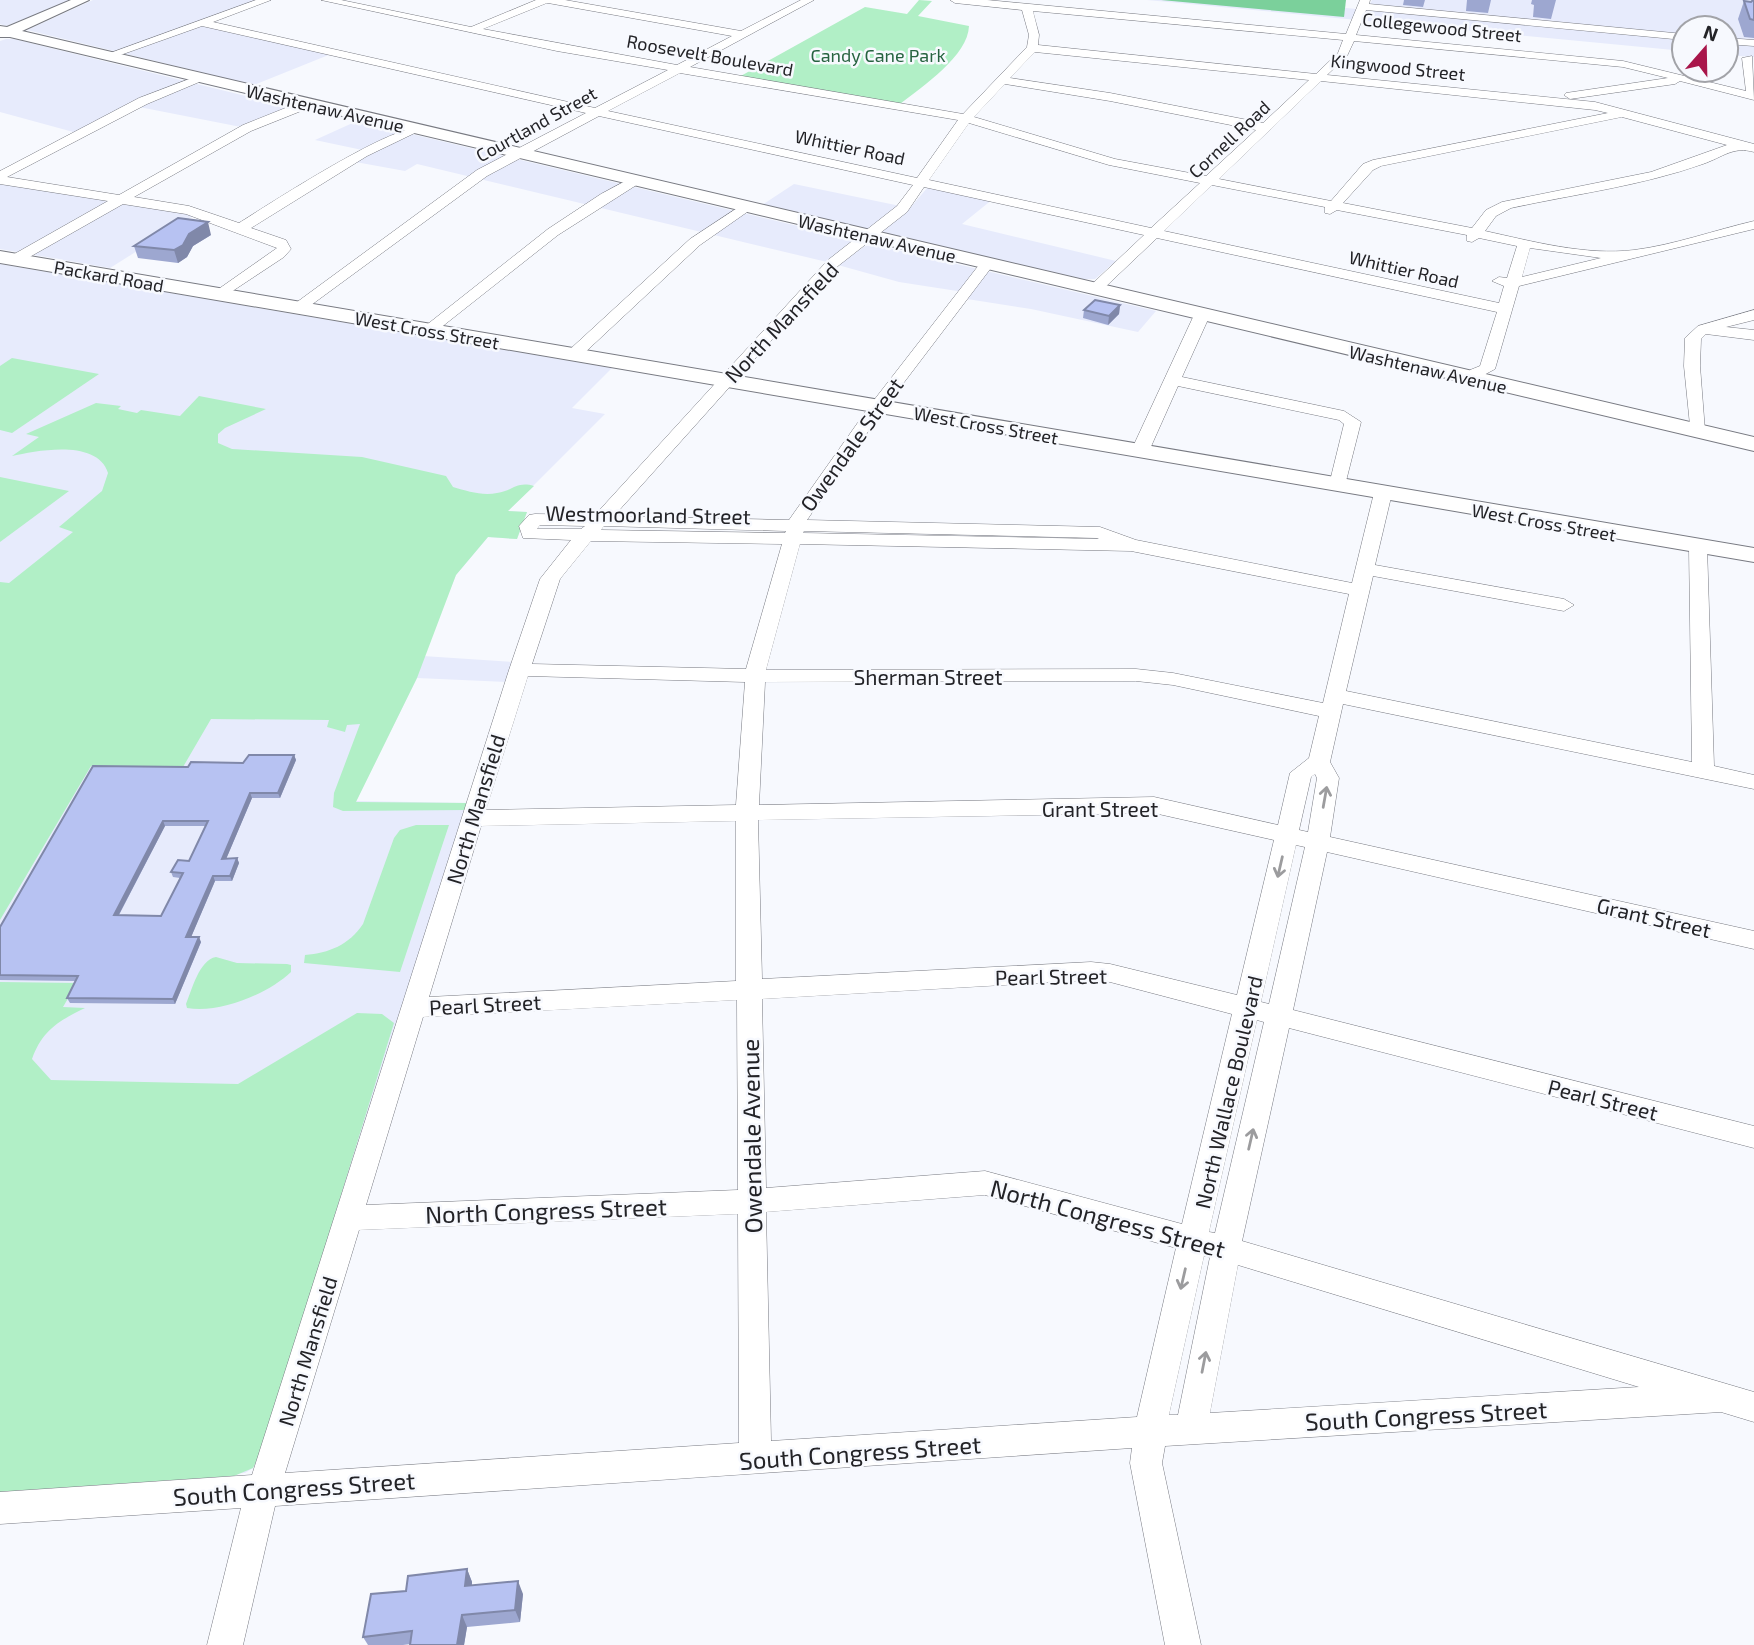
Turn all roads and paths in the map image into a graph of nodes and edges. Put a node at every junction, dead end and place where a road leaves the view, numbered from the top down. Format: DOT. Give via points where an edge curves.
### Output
graph roads {
  1 [pos="82,0"];
  2 [pos="266,0"];
  3 [pos="326,0"];
  4 [pos="547,0"];
  5 [pos="809,0"];
  6 [pos="955,0"];
  7 [pos="1363,3"];
  8 [pos="1027,7"];
  9 [pos="202,23"];
  10 [pos="473,30"];
  11 [pos="3,32"];
  12 [pos="743,35"];
  13 [pos="1670,36"];
  14 [pos="1350,37"];
  15 [pos="1032,48"];
  16 [pos="108,56"];
  17 [pos="1748,58"];
  18 [pos="677,69"];
  19 [pos="1670,75"];
  20 [pos="1322,76"];
  21 [pos="200,78"];
  22 [pos="1003,80"];
  23 [pos="1670,81"];
  24 [pos="1707,84"];
  25 [pos="1585,93"];
  26 [pos="1754,96"];
  27 [pos="1532,99"];
  28 [pos="307,104"];
  29 [pos="1595,106"];
  30 [pos="596,112"];
  31 [pos="1623,114"];
  32 [pos="966,118"];
  33 [pos="1267,128"];
  34 [pos="415,130"];
  35 [pos="1738,144"];
  36 [pos="1754,148"];
  37 [pos="516,153"];
  38 [pos="0,178"];
  39 [pos="633,181"];
  40 [pos="923,181"];
  41 [pos="1209,181"];
  42 [pos="123,199"];
  43 [pos="745,207"];
  44 [pos="1332,207"];
  45 [pos="1754,225"];
  46 [pos="239,229"];
  47 [pos="1156,232"];
  48 [pos="869,236"];
  49 [pos="1474,236"];
  50 [pos="1518,244"];
  51 [pos="1628,254"];
  52 [pos="7,259"];
  53 [pos="987,264"];
  54 [pos="1506,282"];
  55 [pos="1095,289"];
  56 [pos="217,295"];
  57 [pos="1498,307"];
  58 [pos="298,308"];
  59 [pos="1202,315"];
  60 [pos="1754,315"];
  61 [pos="1703,329"];
  62 [pos="429,330"];
  63 [pos="1754,335"];
  64 [pos="573,355"];
  65 [pos="1474,376"];
  66 [pos="1173,380"];
  67 [pos="726,381"];
  68 [pos="877,407"];
  69 [pos="1697,431"];
  70 [pos="1754,444"];
  71 [pos="1140,451"];
  72 [pos="1338,485"];
  73 [pos="1383,493"];
  74 [pos="593,528"];
  75 [pos="793,532"];
  76 [pos="1698,547"];
  77 [pos="1754,555"];
  78 [pos="1365,569"];
  79 [pos="1360,590"];
  80 [pos="1564,605"];
  81 [pos="519,670"];
  82 [pos="755,677"];
  83 [pos="1335,704"];
  84 [pos="1319,762"];
  85 [pos="1703,772"];
  86 [pos="1754,782"];
  87 [pos="747,814"];
  88 [pos="473,818"];
  89 [pos="1288,835"];
  90 [pos="1318,842"];
  91 [pos="1754,940"];
  92 [pos="749,991"];
  93 [pos="1247,1007"];
  94 [pos="414,1008"];
  95 [pos="1279,1015"];
  96 [pos="1754,1137"];
  97 [pos="754,1201"];
  98 [pos="348,1218"];
  99 [pos="1192,1239"];
  100 [pos="1226,1249"];
  101 [pos="1721,1398"];
  102 [pos="1754,1407"];
  103 [pos="1191,1429"];
  104 [pos="1151,1432"];
  105 [pos="755,1458"];
  106 [pos="265,1489"];
  107 [pos="0,1508"];
  108 [pos="225,1645"];
  109 [pos="1183,1645"];
  1 -- 11 [label="main road"];
  2 -- 9 [label="street"];
  3 -- 10 [label="street, Roosevelt Boulevard"];
  4 -- 10 [label="street"];
  4 -- 12 [label="street"];
  5 -- 12 [label="street, Courtland Street"];
  6 -- 8 [label="street, Collegewood Street"];
  7 -- 13 [label="street"];
  7 -- 14 [label="street, Cornell Road"];
  8 -- 14 [label="street, Collegewood Street"];
  8 -- 15 [label="street" via="1034,35"];
  9 -- 16 [label="street"];
  9 -- 30 [label="street, Whittier Road"];
  10 -- 18 [label="street, Roosevelt Boulevard"];
  11 -- 16 [label="main road, Washtenaw Avenue"];
  12 -- 18 [label="street, Courtland Street"];
  14 -- 19 [label="street, Collegewood Street" via="1623,64"];
  14 -- 20 [label="street, Cornell Road" via="1343,54"];
  15 -- 20 [label="street, Kingwood Street"];
  15 -- 22 [label="street, North Mansfield"];
  16 -- 21 [label="main road, Washtenaw Avenue"];
  17 -- 26 [label="street"];
  18 -- 30 [label="street, Courtland Street"];
  18 -- 32 [label="street, Roosevelt Boulevard"];
  20 -- 27 [label="street, Kingwood Street"];
  20 -- 33 [label="street, Cornell Road"];
  21 -- 28 [label="main road, Washtenaw Avenue"];
  21 -- 38 [label="street" via="143,101"];
  22 -- 32 [label="street, North Mansfield"];
  22 -- 33 [label="street"];
  23 -- 25 [label="street"];
  24 -- 26 [label="street, Collegewood Street"];
  25 -- 27 [label="street"];
  25 -- 29 [label="street"];
  27 -- 29 [label="street, Kingwood Street"];
  28 -- 34 [label="main road, Washtenaw Avenue"];
  28 -- 42 [label="street" via="247,128"];
  29 -- 31 [label="street, Kingwood Street"];
  30 -- 37 [label="street, Courtland Street"];
  30 -- 40 [label="street, Whittier Road"];
  31 -- 35 [label="street, Kingwood Street"];
  31 -- 44 [label="street" via="1378,163 1368,167"];
  32 -- 40 [label="street, North Mansfield"];
  32 -- 41 [label="street, Roosevelt Boulevard" via="1113,162"];
  33 -- 41 [label="street, Cornell Road"];
  34 -- 37 [label="main road, Washtenaw Avenue"];
  34 -- 46 [label="street" via="363,153"];
  35 -- 36 [label="street, Kingwood Street"];
  35 -- 49 [label="street" via="1664,173 1507,205 1491,213"];
  37 -- 39 [label="main road, Washtenaw Avenue"];
  37 -- 58 [label="street, Courtland Street" via="448,196"];
  38 -- 42 [label="street"];
  39 -- 43 [label="main road, Washtenaw Avenue"];
  39 -- 62 [label="street" via="598,200"];
  40 -- 47 [label="street, Whittier Road"];
  40 -- 48 [label="street, North Mansfield" via="897,215"];
  41 -- 44 [label="street, Roosevelt Boulevard" via="1227,190"];
  41 -- 47 [label="street, Cornell Road"];
  42 -- 46 [label="street" via="189,210"];
  42 -- 52 [label="street"];
  43 -- 48 [label="main road, Washtenaw Avenue"];
  43 -- 64 [label="street" via="695,242"];
  44 -- 49 [label="street, Roosevelt Boulevard"];
  45 -- 51 [label="street"];
  46 -- 56 [label="street" via="281,243 284,249"];
  47 -- 55 [label="street, Cornell Road"];
  47 -- 57 [label="street, Whittier Road"];
  48 -- 53 [label="main road, Washtenaw Avenue"];
  48 -- 67 [label="street, North Mansfield" via="833,263"];
  49 -- 50 [label="street, Roosevelt Boulevard"];
  50 -- 51 [label="street, Roosevelt Boulevard"];
  50 -- 54 [label="street"];
  51 -- 54 [label="street"];
  52 -- 56 [label="main road, Packard Road"];
  53 -- 55 [label="main road, Washtenaw Avenue"];
  53 -- 68 [label="street, Owendale Street"];
  54 -- 57 [label="street"];
  55 -- 59 [label="main road, Washtenaw Avenue"];
  56 -- 58 [label="main road, West Cross Street"];
  57 -- 65 [label="street" via="1472,366"];
  58 -- 62 [label="main road, West Cross Street"];
  59 -- 65 [label="main road, Washtenaw Avenue"];
  59 -- 66 [label="street"];
  60 -- 61 [label="street"];
  61 -- 63 [label="street"];
  61 -- 69 [label="street" via="1693,338"];
  62 -- 64 [label="main road, West Cross Street"];
  64 -- 67 [label="main road, West Cross Street"];
  65 -- 69 [label="main road, Washtenaw Avenue"];
  66 -- 71 [label="street"];
  66 -- 72 [label="street" via="1345,416 1353,422"];
  67 -- 68 [label="main road, West Cross Street"];
  67 -- 74 [label="street, North Mansfield"];
  68 -- 71 [label="main road, West Cross Street"];
  68 -- 75 [label="street, Owendale Street" via="817,488"];
  69 -- 70 [label="main road, Washtenaw Avenue"];
  71 -- 72 [label="main road, West Cross Street"];
  72 -- 73 [label="main road, West Cross Street"];
  73 -- 76 [label="main road, West Cross Street"];
  73 -- 78 [label="street, North Wallace Boulevard"];
  74 -- 75 [label="street, Westmoorland Street"];
  74 -- 81 [label="street, North Mansfield" via="550,579"];
  75 -- 79 [label="street, Westmoorland Street" via="1131,545"];
  75 -- 82 [label="street, Owendale Street"];
  76 -- 77 [label="main road, West Cross Street"];
  76 -- 85 [label="street"];
  78 -- 79 [label="street, North Wallace Boulevard"];
  78 -- 80 [label="street"];
  79 -- 83 [label="street, North Wallace Boulevard"];
  81 -- 82 [label="street, Sherman Street"];
  81 -- 88 [label="street, North Mansfield"];
  82 -- 83 [label="street, Sherman Street" via="1136,675"];
  82 -- 87 [label="street, Owendale Street"];
  83 -- 84 [label="street, North Wallace Boulevard"];
  83 -- 85 [label="street, Sherman Street"];
  84 -- 89 [label="street, North Wallace Boulevard" via="1301,773"];
  90 -- 84 [label="street, North Wallace Boulevard, one-way" via="1328,778"];
  85 -- 86 [label="street, Sherman Street"];
  87 -- 88 [label="street, Grant Street"];
  87 -- 89 [label="street, Grant Street" via="1154,805"];
  87 -- 92 [label="street, Owendale Avenue"];
  88 -- 94 [label="street, North Mansfield"];
  89 -- 90 [label="street, Grant Street"];
  89 -- 93 [label="street, North Wallace Boulevard, one-way"];
  90 -- 91 [label="street, Grant Street"];
  90 -- 95 [label="street, North Wallace Boulevard"];
  92 -- 93 [label="street, Pearl Street" via="1091,971"];
  92 -- 94 [label="street, Pearl Street"];
  92 -- 97 [label="street, Owendale Avenue"];
  93 -- 95 [label="street, Pearl Street"];
  93 -- 99 [label="street, North Wallace Boulevard"];
  94 -- 98 [label="street, North Mansfield"];
  95 -- 96 [label="street, Pearl Street"];
  100 -- 95 [label="street, North Wallace Boulevard, one-way"];
  97 -- 98 [label="street, North Congress Street"];
  97 -- 99 [label="street, North Congress Street" via="985,1183"];
  97 -- 105 [label="street, Owendale Avenue"];
  98 -- 106 [label="street, North Mansfield"];
  99 -- 100 [label="street, North Congress Street"];
  99 -- 104 [label="street, North Wallace Boulevard, one-way"];
  100 -- 101 [label="street, North Congress Street"];
  103 -- 100 [label="street, North Wallace Boulevard, one-way"];
  101 -- 102 [label="street, North Congress Street"];
  101 -- 103 [label="street, South Congress Street"];
  103 -- 104 [label="street, South Congress Street"];
  104 -- 105 [label="street, South Congress Street"];
  104 -- 109 [label="street, North Wallace Boulevard" via="1146,1462"];
  105 -- 106 [label="street, South Congress Street"];
  106 -- 107 [label="street, South Congress Street"];
  106 -- 108 [label="street, North Mansfield"];
}
